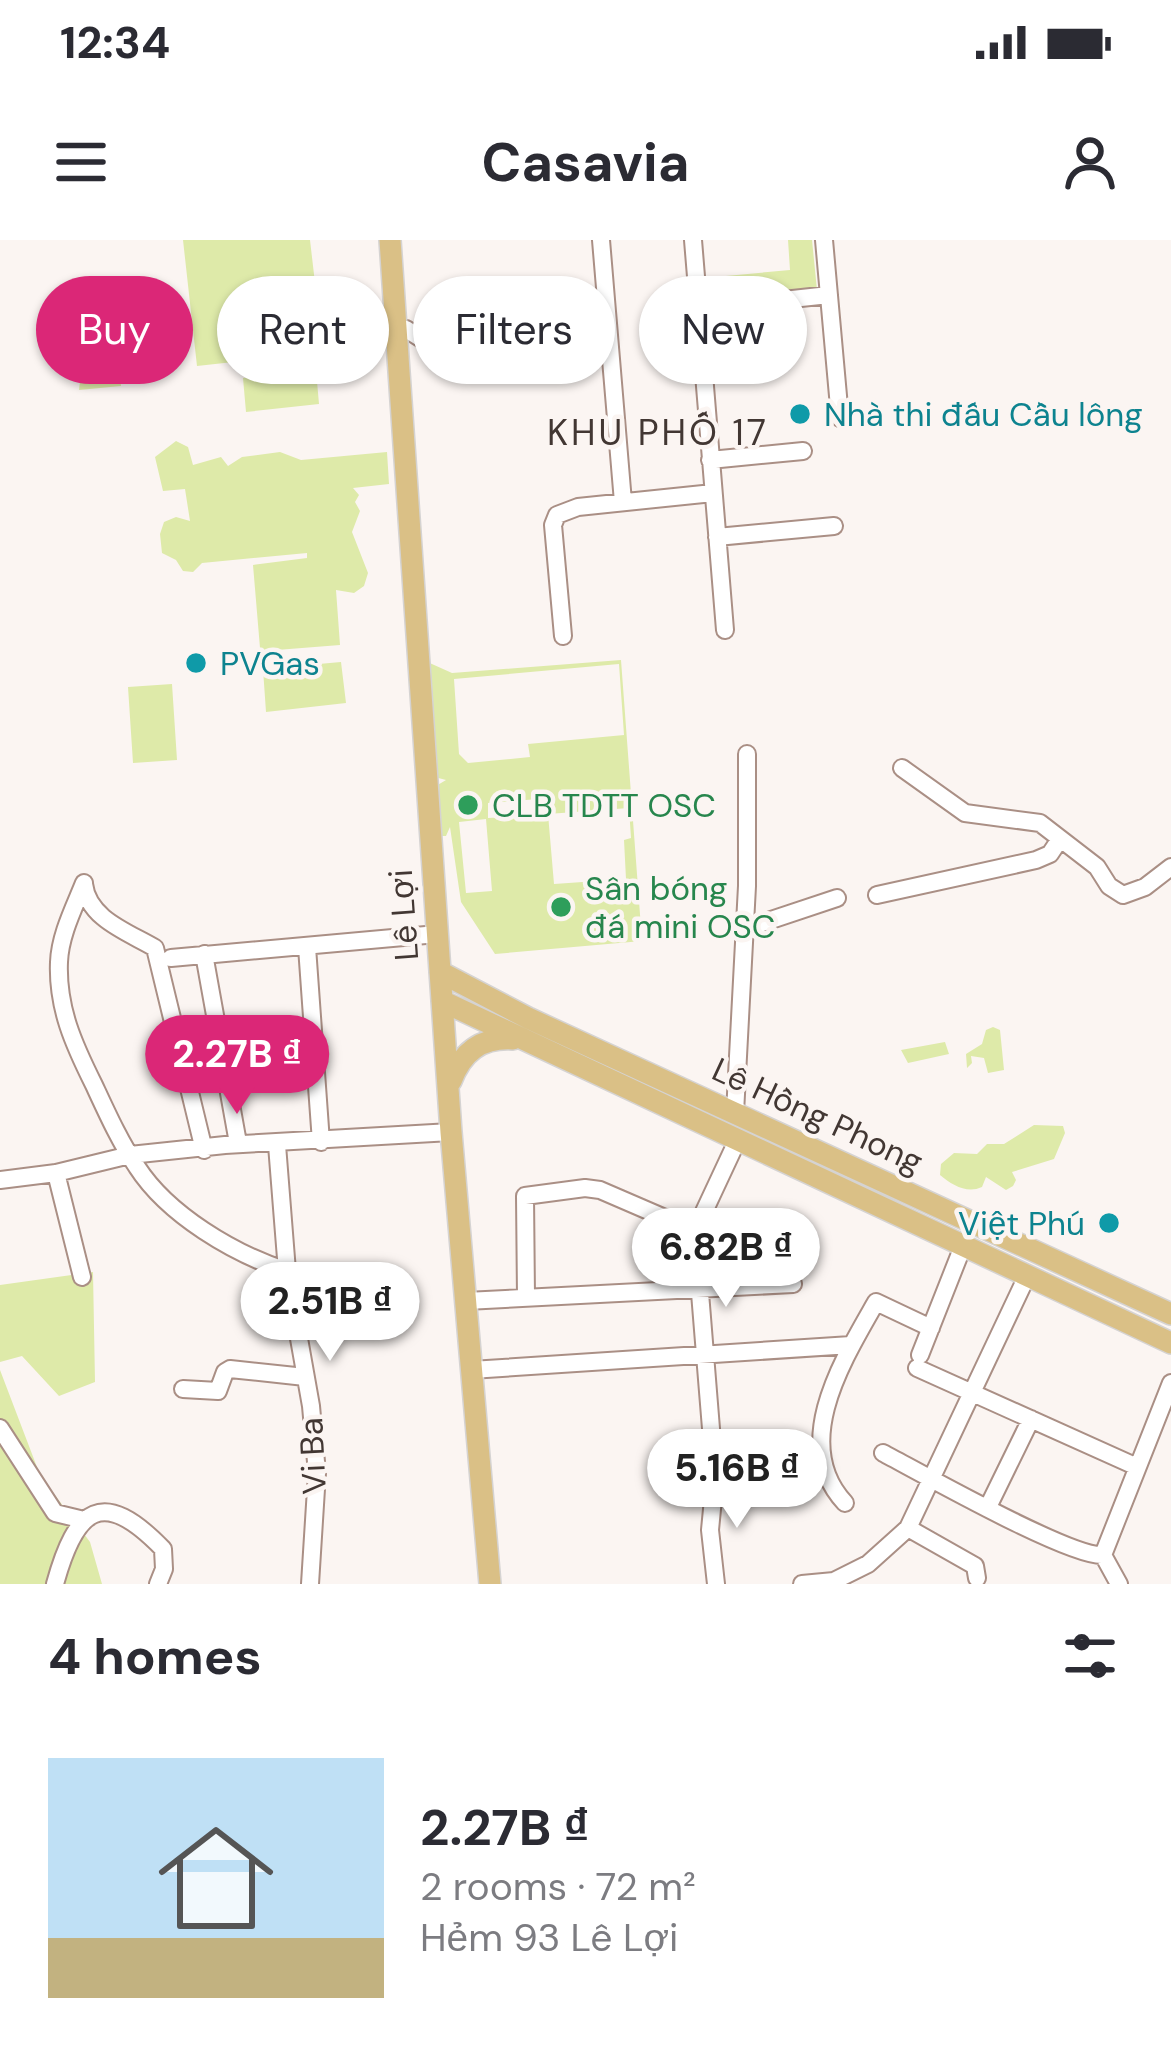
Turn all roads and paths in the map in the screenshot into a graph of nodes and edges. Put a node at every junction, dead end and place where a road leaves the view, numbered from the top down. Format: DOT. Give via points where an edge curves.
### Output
graph roads {
  1 [pos="390,240"];
  2 [pos="404,240"];
  3 [pos="601,240"];
  4 [pos="693,240"];
  5 [pos="824,240"];
  6 [pos="696,276"];
  7 [pos="829,295"];
  8 [pos="807,297"];
  9 [pos="396,328"];
  10 [pos="413,333"];
  11 [pos="704,384"];
  12 [pos="840,418"];
  13 [pos="803,451"];
  14 [pos="710,460"];
  15 [pos="713,493"];
  16 [pos="623,502"];
  17 [pos="834,526"];
  18 [pos="717,537"];
  19 [pos="725,630"];
  20 [pos="563,636"];
  21 [pos="747,754"];
  22 [pos="902,768"];
  23 [pos="1060,839"];
  24 [pos="1171,867"];
  25 [pos="877,895"];
  26 [pos="837,898"];
  27 [pos="744,929"];
  28 [pos="437,934"];
  29 [pos="307,947"];
  30 [pos="163,953"];
  31 [pos="204,954"];
  32 [pos="440,972"];
  33 [pos="442,1001"];
  34 [pos="504,1005"];
  35 [pos="491,1026"];
  36 [pos="520,1040"];
  37 [pos="448,1096"];
  38 [pos="741,1116"];
  39 [pos="451,1132"];
  40 [pos="736,1141"];
  41 [pos="320,1142"];
  42 [pos="238,1144"];
  43 [pos="277,1144"];
  44 [pos="204,1150"];
  45 [pos="130,1155"];
  46 [pos="56,1173"];
  47 [pos="0,1180"];
  48 [pos="985,1228"];
  49 [pos="695,1232"];
  50 [pos="969,1249"];
  51 [pos="287,1271"];
  52 [pos="1027,1276"];
  53 [pos="82,1277"];
  54 [pos="698,1288"];
  55 [pos="526,1297"];
  56 [pos="466,1301"];
  57 [pos="1171,1315"];
  58 [pos="931,1328"];
  59 [pos="1171,1342"];
  60 [pos="851,1346"];
  61 [pos="703,1353"];
  62 [pos="471,1370"];
  63 [pos="305,1377"];
  64 [pos="1171,1383"];
  65 [pos="183,1389"];
  66 [pos="972,1393"];
  67 [pos="1030,1419"];
  68 [pos="0,1428"];
  69 [pos="883,1453"];
  70 [pos="1135,1466"];
  71 [pos="931,1478"];
  72 [pos="845,1503"];
  73 [pos="988,1507"];
  74 [pos="84,1520"];
  75 [pos="908,1528"];
  76 [pos="1103,1555"];
  77 [pos="977,1579"];
  78 [pos="795,1583"];
  79 [pos="55,1584"];
  80 [pos="158,1584"];
  81 [pos="310,1584"];
  82 [pos="490,1584"];
  83 [pos="716,1584"];
  84 [pos="1119,1584"];
  1 -- 2 [label="street"];
  1 -- 9 [label="main road, Lê Lợi"];
  3 -- 16 [label="street"];
  4 -- 6 [label="street"];
  5 -- 7 [label="street"];
  7 -- 8 [label="street"];
  7 -- 12 [label="street"];
  9 -- 10 [label="street"];
  9 -- 28 [label="main road, Lê Lợi"];
  11 -- 14 [label="street"];
  13 -- 14 [label="street"];
  14 -- 15 [label="street"];
  15 -- 16 [label="street"];
  15 -- 18 [label="street"];
  16 -- 20 [label="street" via="569,508 553,519"];
  17 -- 18 [label="street"];
  18 -- 19 [label="street"];
  21 -- 27 [label="street"];
  22 -- 23 [label="street" via="965,813 1040,823"];
  23 -- 24 [label="street" via="1123,895"];
  23 -- 25 [label="street" via="1036,860"];
  26 -- 27 [label="street"];
  27 -- 38 [label="street"];
  28 -- 29 [label="street"];
  28 -- 32 [label="main road, Lê Lợi"];
  29 -- 31 [label="street"];
  29 -- 41 [label="street"];
  30 -- 31 [label="street"];
  30 -- 44 [label="street"];
  30 -- 45 [label="street" via="104,919 84,883 59,959 63,1014"];
  31 -- 42 [label="street"];
  32 -- 33 [label="main road, Lê Lợi"];
  32 -- 34 [label="main road, Lê Hồng Phong"];
  33 -- 35 [label="main road, Lê Hồng Phong"];
  33 -- 37 [label="main road, Lê Lợi"];
  34 -- 35 [label="main road"];
  34 -- 38 [label="main road, Lê Hồng Phong"];
  35 -- 36 [label="main road, Lê Hồng Phong"];
  36 -- 37 [label="main road" via="491,1040 468,1052"];
  36 -- 40 [label="main road, Lê Hồng Phong"];
  37 -- 39 [label="main road, Lê Lợi"];
  38 -- 40 [label="main road"];
  38 -- 48 [label="main road, Lê Hồng Phong"];
  39 -- 41 [label="street"];
  39 -- 56 [label="main road, Lê Lợi"];
  40 -- 49 [label="street"];
  40 -- 50 [label="main road, Lê Hồng Phong"];
  41 -- 43 [label="street"];
  42 -- 43 [label="street"];
  42 -- 44 [label="street"];
  43 -- 51 [label="street, Vi Ba"];
  44 -- 45 [label="street"];
  45 -- 46 [label="street"];
  45 -- 51 [label="street" via="195,1225"];
  46 -- 47 [label="street"];
  46 -- 53 [label="street"];
  48 -- 50 [label="main road"];
  48 -- 57 [label="main road, Lê Hồng Phong"];
  49 -- 54 [label="street"];
  49 -- 54 [label="street" via="794,1284"];
  49 -- 55 [label="street" via="586,1187 525,1196"];
  50 -- 52 [label="main road, Lê Hồng Phong"];
  50 -- 58 [label="street"];
  51 -- 63 [label="street, Vi Ba"];
  52 -- 59 [label="main road, Lê Hồng Phong"];
  52 -- 66 [label="street"];
  54 -- 55 [label="street"];
  54 -- 61 [label="street"];
  55 -- 56 [label="street"];
  56 -- 62 [label="main road, Lê Lợi"];
  58 -- 60 [label="street" via="876,1302"];
  58 -- 66 [label="street" via="919,1361"];
  60 -- 61 [label="street"];
  60 -- 72 [label="street" via="822,1429 823,1470"];
  61 -- 62 [label="street"];
  61 -- 83 [label="street"];
  62 -- 82 [label="main road, Lê Lợi"];
  63 -- 65 [label="street" via="230,1369 218,1391"];
  63 -- 81 [label="street, Vi Ba" via="317,1473"];
  64 -- 70 [label="street"];
  66 -- 67 [label="street"];
  66 -- 71 [label="street"];
  67 -- 70 [label="street"];
  67 -- 73 [label="street"];
  68 -- 74 [label="street" via="55,1513"];
  69 -- 71 [label="street"];
  70 -- 76 [label="street"];
  71 -- 73 [label="street"];
  71 -- 75 [label="street"];
  73 -- 76 [label="street"];
  74 -- 79 [label="street"];
  74 -- 80 [label="street" via="113,1511 140,1525 163,1549"];
  75 -- 77 [label="street" via="975,1566"];
  75 -- 78 [label="street" via="834,1581"];
  76 -- 84 [label="street"];
}
